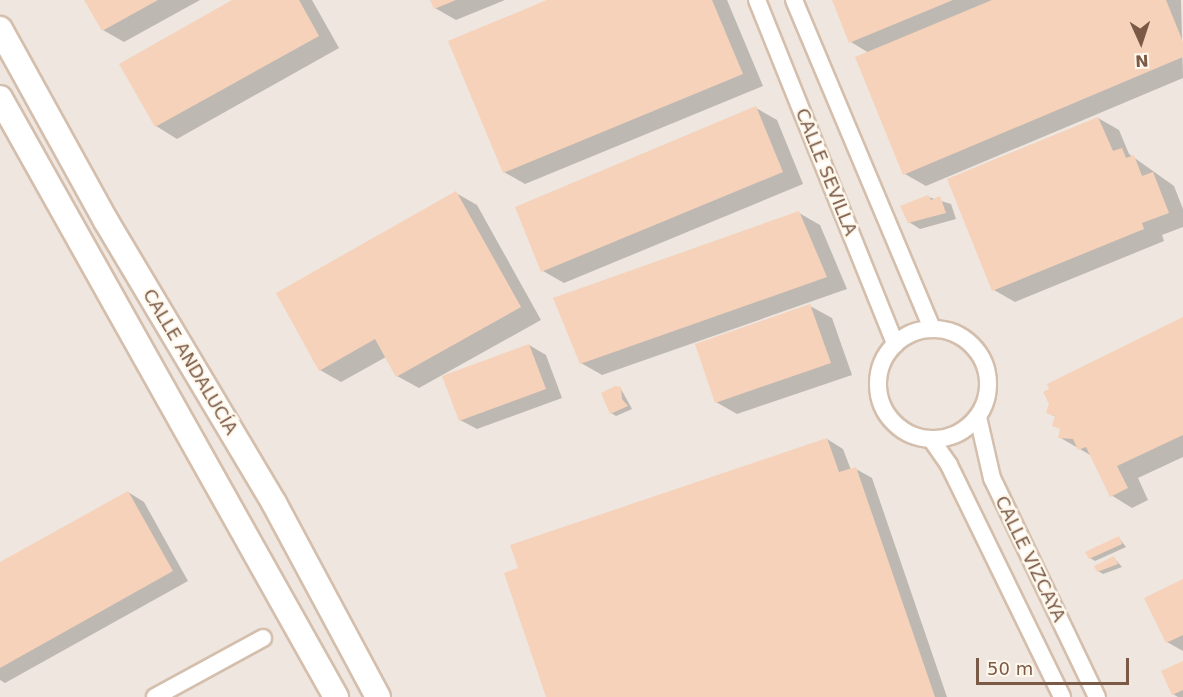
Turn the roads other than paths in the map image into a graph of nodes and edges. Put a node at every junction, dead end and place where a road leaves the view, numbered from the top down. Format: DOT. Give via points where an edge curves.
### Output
graph roads {
  1 [pos="757,0"];
  2 [pos="794,0"];
  3 [pos="0,29"];
  4 [pos="0,98"];
  5 [pos="932,329"];
  6 [pos="895,344"];
  7 [pos="978,417"];
  8 [pos="931,439"];
  9 [pos="262,638"];
  10 [pos="155,697"];
  11 [pos="336,697"];
  12 [pos="378,697"];
  13 [pos="1062,697"];
  14 [pos="1097,697"];
  1 -- 6 [label="street, CALLE SEVILLA"];
  2 -- 5 [label="street, CALLE SEVILLA"];
  3 -- 12 [label="main road, CALLE ANDALUCÍA" via="106,220 274,503"];
  4 -- 11 [label="main road, CALLE ANDALUCÍA"];
  5 -- 6 [label="street"];
  5 -- 7 [label="street" via="959,336 983,361 988,390"];
  6 -- 8 [label="street" via="881,366 880,399 900,428"];
  7 -- 8 [label="street" via="958,433"];
  7 -- 14 [label="street, CALLE VIZCAYA" via="992,478"];
  8 -- 13 [label="street, CALLE VIZCAYA" via="949,465"];
  9 -- 10 [label="street"];
}
